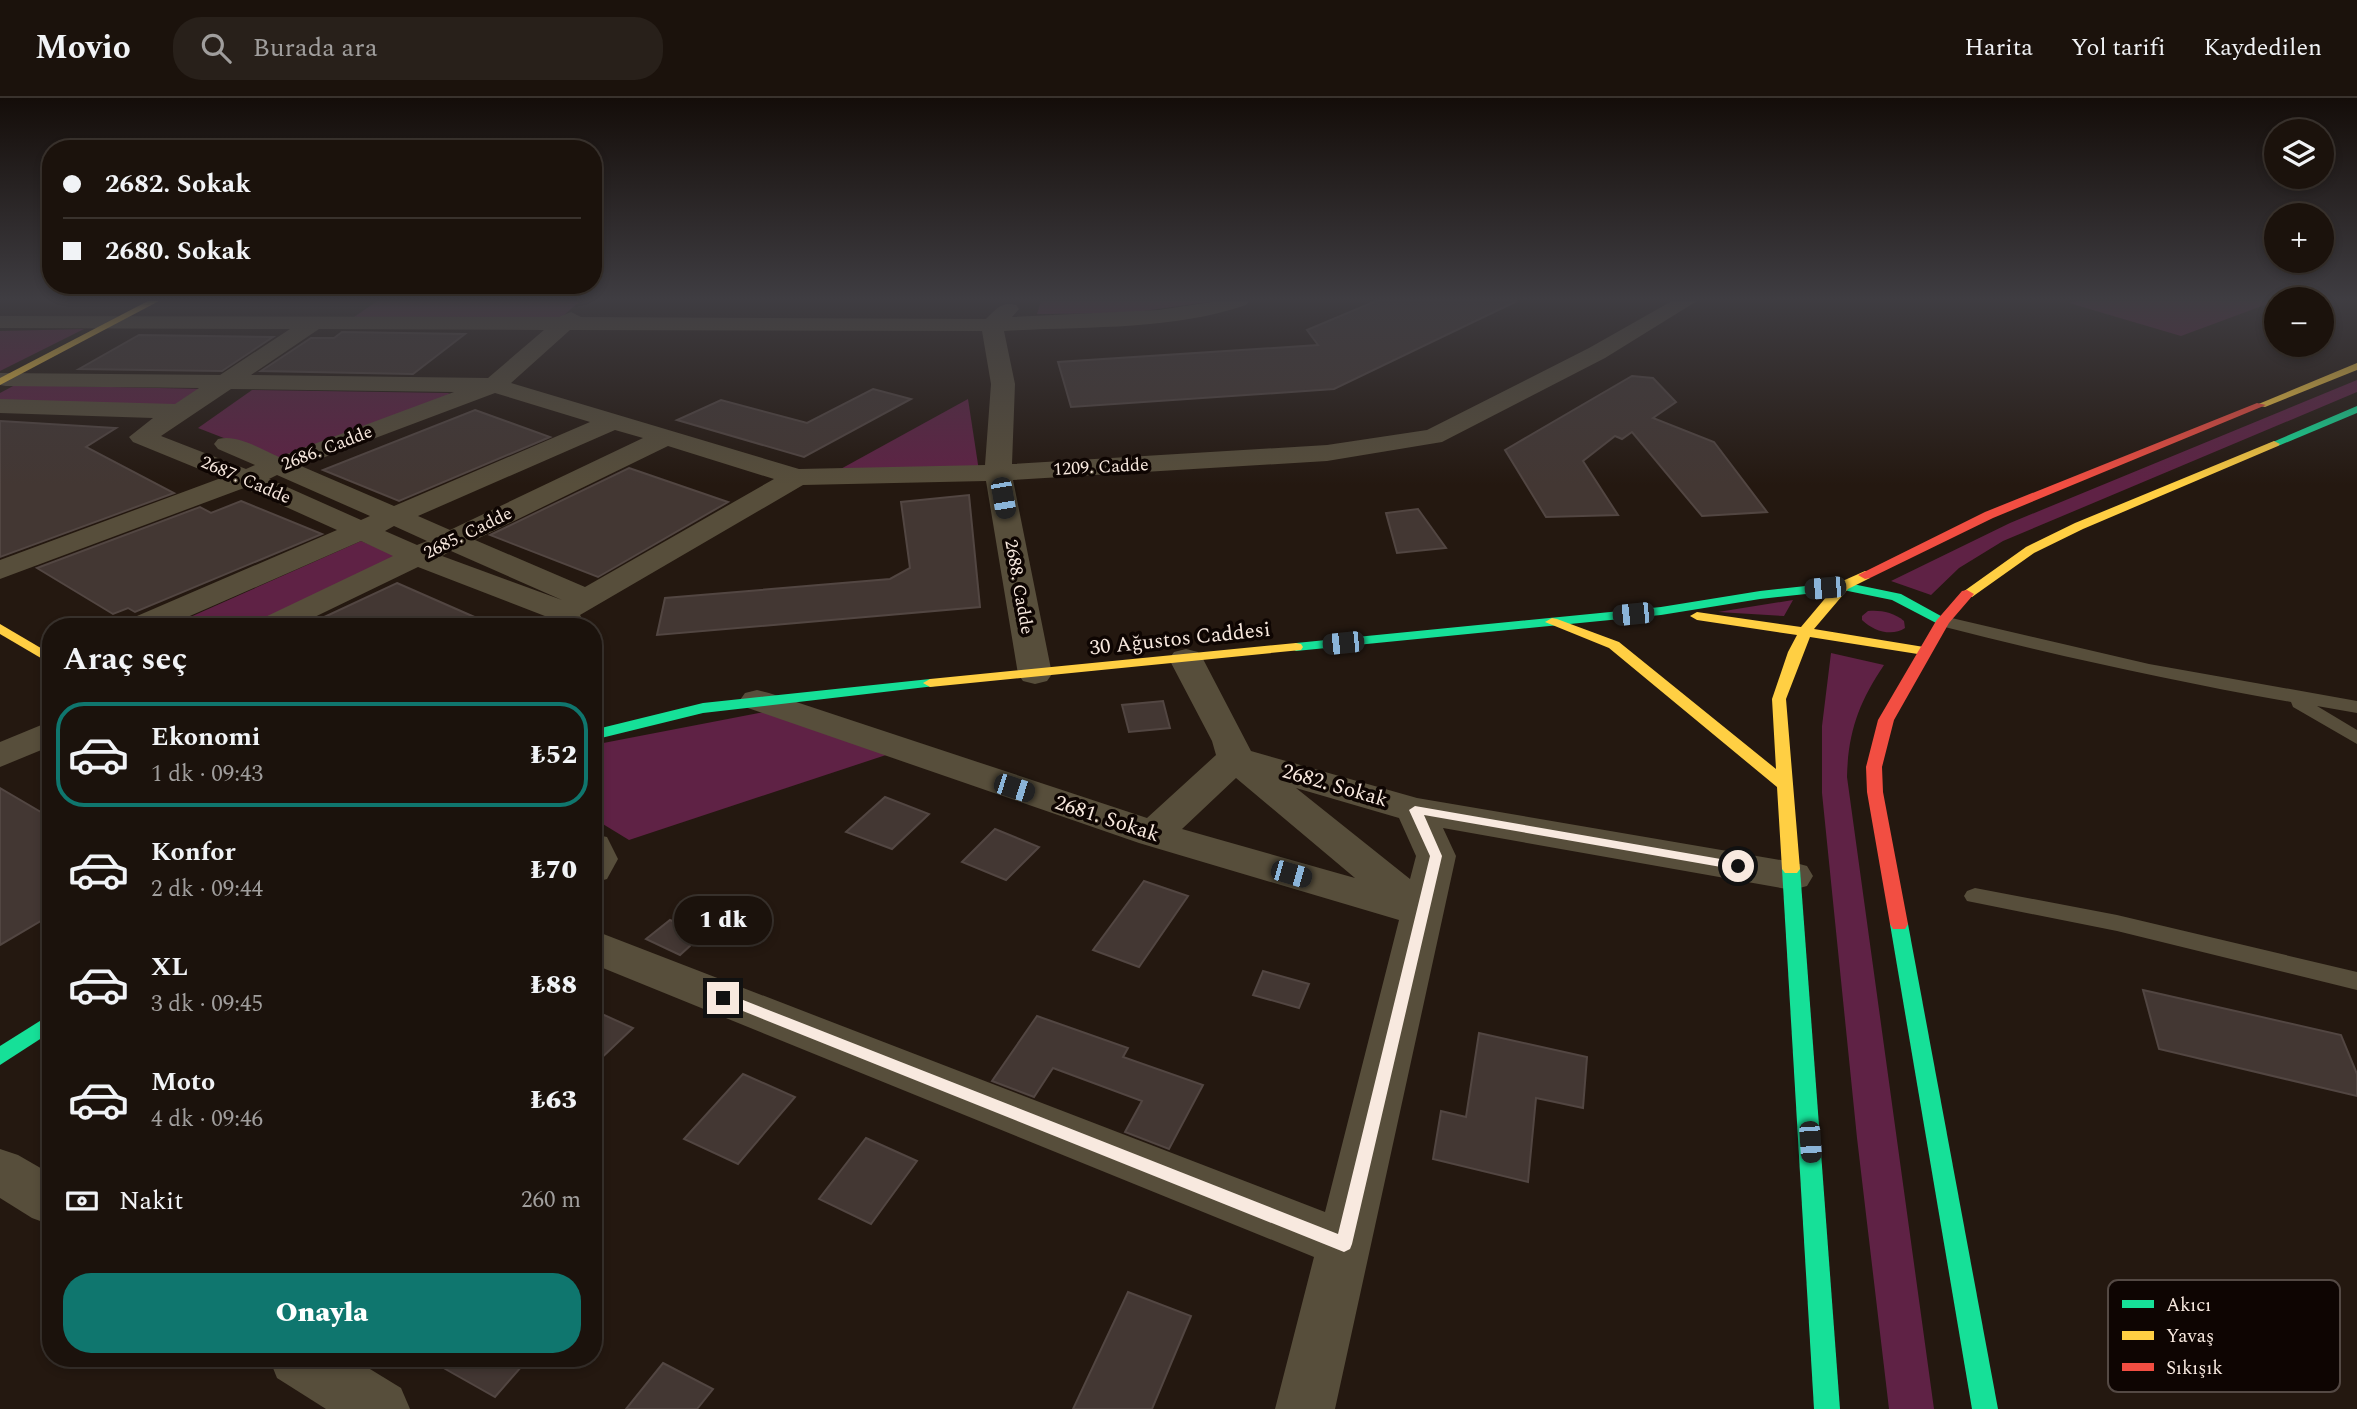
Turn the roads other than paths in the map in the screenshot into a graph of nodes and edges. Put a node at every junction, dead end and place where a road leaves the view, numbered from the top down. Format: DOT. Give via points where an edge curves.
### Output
graph roads {
  1 [pos="38,362"];
  2 [pos="267,362"];
  3 [pos="520,362"];
  4 [pos="999,362"];
  5 [pos="1580,362"];
  6 [pos="2357,366"];
  7 [pos="3,380"];
  8 [pos="237,382"];
  9 [pos="494,385"];
  10 [pos="0,406"];
  11 [pos="2357,409"];
  12 [pos="611,422"];
  13 [pos="194,426"];
  14 [pos="664,438"];
  15 [pos="281,466"];
  16 [pos="998,473"];
  17 [pos="797,477"];
  18 [pos="245,478"];
  19 [pos="396,517"];
  20 [pos="362,531"];
  21 [pos="453,541"];
  22 [pos="419,557"];
  23 [pos="0,570"];
  24 [pos="1843,586"];
  25 [pos="1661,611"];
  26 [pos="160,618"];
  27 [pos="289,618"];
  28 [pos="566,618"];
  29 [pos="1943,621"];
  30 [pos="1552,622"];
  31 [pos="0,628"];
  32 [pos="1803,632"];
  33 [pos="1924,651"];
  34 [pos="42,654"];
  35 [pos="1186,659"];
  36 [pos="1035,674"];
  37 [pos="2289,698"];
  38 [pos="757,700"];
  39 [pos="2357,707"];
  40 [pos="703,708"];
  41 [pos="626,711"];
  42 [pos="602,733"];
  43 [pos="42,736"];
  44 [pos="2357,738"];
  45 [pos="0,756"];
  46 [pos="1235,758"];
  47 [pos="1785,785"];
  48 [pos="1415,810"];
  49 [pos="1153,834"];
  50 [pos="1792,876"];
  51 [pos="1975,896"];
  52 [pos="1422,912"];
  53 [pos="602,950"];
  54 [pos="2357,981"];
  55 [pos="42,1028"];
  56 [pos="0,1057"];
  57 [pos="0,1171"];
  58 [pos="42,1197"];
  59 [pos="1344,1244"];
  60 [pos="312,1367"];
  61 [pos="380,1409"];
  62 [pos="1305,1409"];
  63 [pos="1827,1409"];
  64 [pos="1985,1409"];
  1 -- 7 [label="main road"];
  2 -- 8 [label="street, 2687. Cadde"];
  3 -- 9 [label="street, 2686. Cadde"];
  4 -- 16 [label="street, 2688. Cadde" via="1003,384"];
  5 -- 16 [label="street, 1209. Cadde" via="1433,437 1327,453"];
  6 -- 24 [label="main road" via="1989,515"];
  7 -- 8 [label="street, 1209. Cadde"];
  8 -- 9 [label="street, 1209. Cadde"];
  8 -- 13 [label="street, 2687. Cadde"];
  9 -- 12 [label="street, 1209. Cadde"];
  9 -- 15 [label="street, 2686. Cadde"];
  10 -- 13 [label="street"];
  11 -- 29 [label="main road" via="2030,550 1966,593"];
  12 -- 14 [label="street, 1209. Cadde"];
  12 -- 19 [label="street"];
  13 -- 15 [label="street, 2687. Cadde"];
  13 -- 18 [label="street, 2687. Cadde" via="142,438"];
  14 -- 17 [label="street, 1209. Cadde"];
  14 -- 21 [label="street, 2685. Cadde"];
  15 -- 18 [label="street, 2686. Cadde"];
  15 -- 19 [label="street, 2687. Cadde"];
  16 -- 17 [label="street, 1209. Cadde"];
  16 -- 36 [label="street, 2688. Cadde"];
  17 -- 28 [label="street"];
  18 -- 20 [label="street, 2687. Cadde"];
  18 -- 23 [label="street, 2686. Cadde"];
  19 -- 20 [label="street"];
  19 -- 21 [label="street, 2687. Cadde"];
  20 -- 22 [label="street, 2687. Cadde"];
  20 -- 26 [label="street"];
  21 -- 22 [label="street, 2685. Cadde"];
  21 -- 28 [label="street, 2687. Cadde"];
  22 -- 27 [label="street, 2685. Cadde"];
  22 -- 28 [label="street, 2687. Cadde"];
  24 -- 25 [label="main road, 30 Ağustos Caddesi"];
  24 -- 29 [label="main road" via="1899,597"];
  24 -- 32 [label="main road" via="1820,607"];
  25 -- 30 [label="main road, 30 Ağustos Caddesi"];
  25 -- 32 [label="main road, 30 Ağustos Caddesi"];
  29 -- 33 [label="main road"];
  29 -- 37 [label="lane" via="2036,646"];
  30 -- 35 [label="main road, 30 Ağustos Caddesi"];
  30 -- 47 [label="main road" via="1614,645"];
  31 -- 34 [label="main road"];
  32 -- 33 [label="main road, 30 Ağustos Caddesi"];
  32 -- 47 [label="main road" via="1779,699"];
  33 -- 64 [label="main road" via="1881,733 1874,767 1875,792"];
  35 -- 36 [label="main road, 30 Ağustos Caddesi"];
  35 -- 46 [label="street"];
  36 -- 38 [label="main road, 30 Ağustos Caddesi"];
  37 -- 39 [label="lane"];
  37 -- 44 [label="lane"];
  38 -- 40 [label="main road, 30 Ağustos Caddesi"];
  38 -- 49 [label="street, 2681. Sokak"];
  40 -- 41 [label="main road"];
  40 -- 42 [label="main road"];
  43 -- 45 [label="street"];
  46 -- 48 [label="street, 2682. Sokak"];
  46 -- 49 [label="street"];
  46 -- 52 [label="street"];
  47 -- 50 [label="main road"];
  48 -- 50 [label="street, 2682. Sokak"];
  48 -- 52 [label="street" via="1436,856"];
  49 -- 52 [label="street, 2681. Sokak"];
  50 -- 63 [label="main road"];
  51 -- 54 [label="lane" via="2117,923"];
  52 -- 59 [label="street"];
  53 -- 59 [label="street"];
  55 -- 56 [label="main road"];
  57 -- 58 [label="street"];
  59 -- 62 [label="street"];
  60 -- 61 [label="street"];
}
